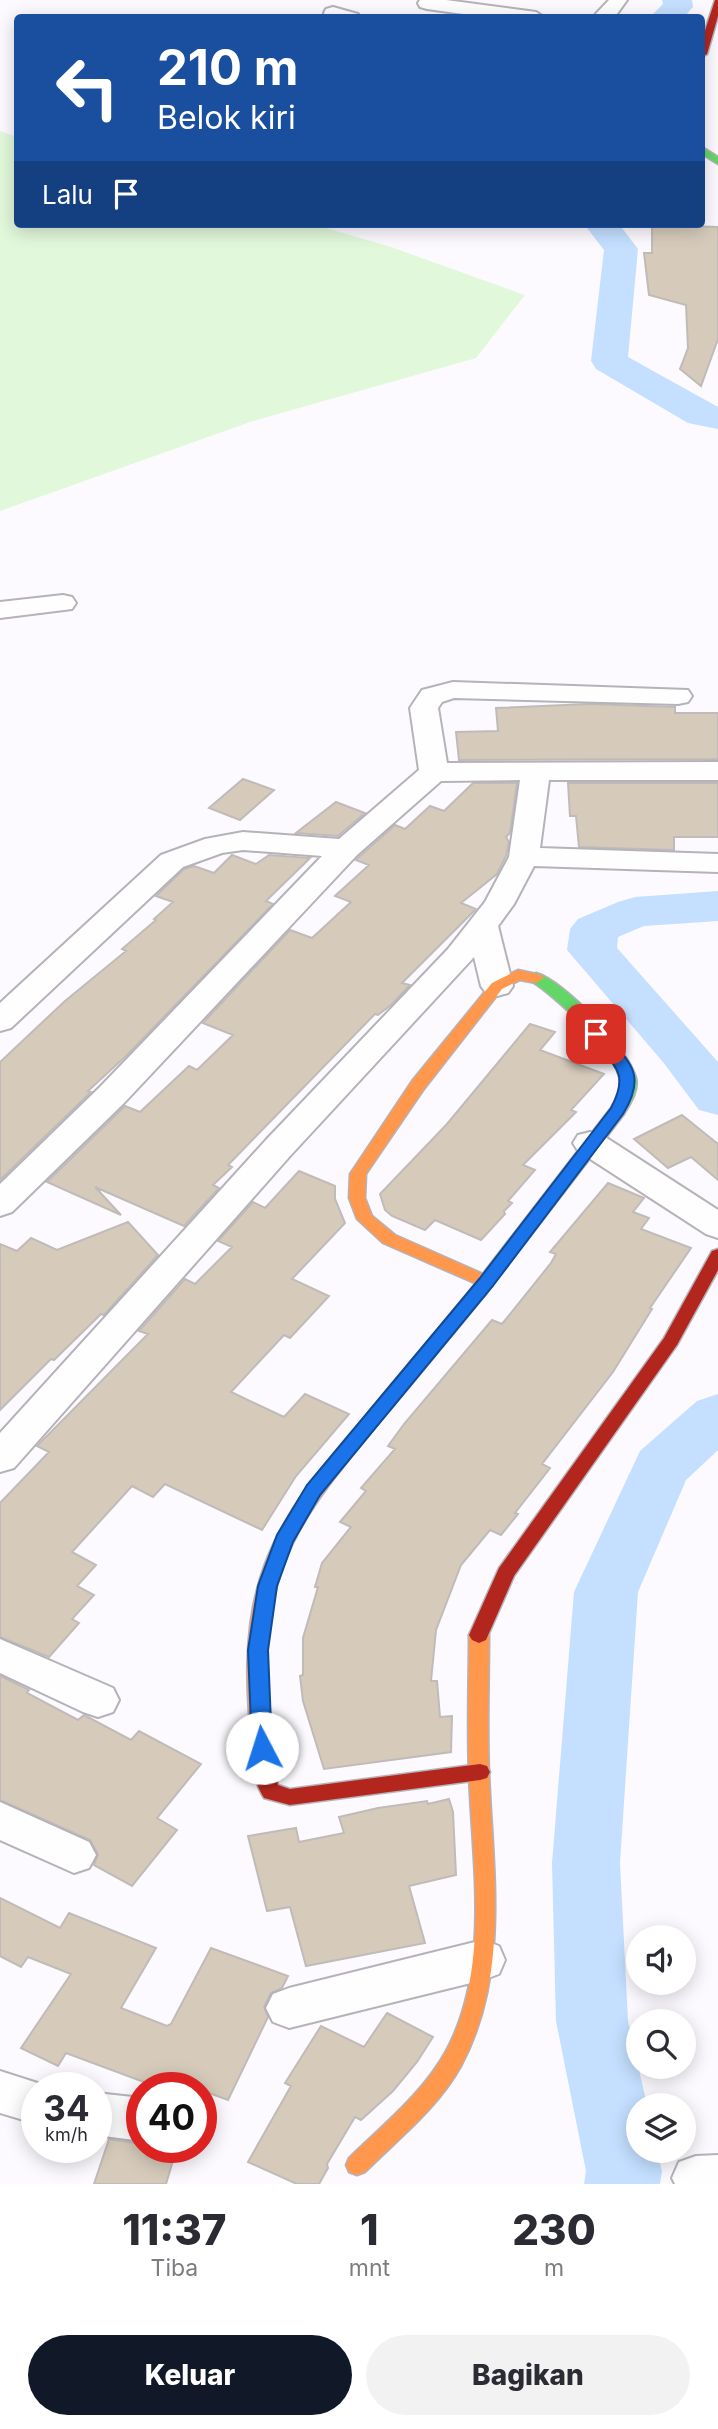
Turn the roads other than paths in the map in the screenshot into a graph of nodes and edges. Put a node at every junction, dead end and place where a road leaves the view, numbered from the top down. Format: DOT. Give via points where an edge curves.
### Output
graph roads {
  1 [pos="618,0"];
  2 [pos="430,1"];
  3 [pos="718,2"];
  4 [pos="410,12"];
  5 [pos="511,14"];
  6 [pos="606,14"];
  7 [pos="706,34"];
  8 [pos="63,603"];
  9 [pos="0,610"];
  10 [pos="678,696"];
  11 [pos="536,771"];
  12 [pos="718,771"];
  13 [pos="433,772"];
  14 [pos="346,849"];
  15 [pos="524,858"];
  16 [pos="718,863"];
  17 [pos="482,925"];
  18 [pos="497,986"];
  19 [pos="0,1021"];
  20 [pos="590,1143"];
  21 [pos="0,1204"];
  22 [pos="718,1226"];
  23 [pos="718,1255"];
  24 [pos="486,1282"];
  25 [pos="0,1458"];
  26 [pos="0,1655"];
  27 [pos="98,1700"];
  28 [pos="480,1772"];
  29 [pos="0,1819"];
  30 [pos="74,1855"];
  31 [pos="483,1960"];
  32 [pos="289,2008"];
  33 [pos="0,2092"];
  34 [pos="21,2098"];
  35 [pos="356,2165"];
  1 -- 6 [label="street"];
  2 -- 4 [label="street"];
  2 -- 5 [label="street"];
  3 -- 7 [label="street"];
  8 -- 9 [label="street"];
  10 -- 13 [label="street" via="453,690 432,696 424,708"];
  11 -- 12 [label="street"];
  11 -- 13 [label="street"];
  11 -- 15 [label="street"];
  13 -- 14 [label="street"];
  14 -- 19 [label="street" via="243,841 172,861"];
  14 -- 21 [label="street" via="112,1095"];
  15 -- 16 [label="street"];
  15 -- 17 [label="street"];
  17 -- 18 [label="street"];
  17 -- 25 [label="street" via="459,956 278,1148"];
  18 -- 20 [label="street" via="518,975 551,985 621,1063 629,1080 627,1092"];
  18 -- 24 [label="street" via="418,1085 358,1174 357,1198 365,1219 389,1239"];
  20 -- 22 [label="street"];
  20 -- 24 [label="street"];
  23 -- 28 [label="street" via="671,1342 506,1573 486,1613 479,1631"];
  24 -- 28 [label="street" via="314,1490 284,1541 268,1586 258,1650 259,1729 271,1792 290,1797"];
  26 -- 27 [label="street"];
  28 -- 31 [label="street"];
  29 -- 30 [label="street"];
  31 -- 32 [label="street"];
  31 -- 35 [label="street" via="474,2008 453,2059 422,2101"];
  33 -- 34 [label="street"];
}
